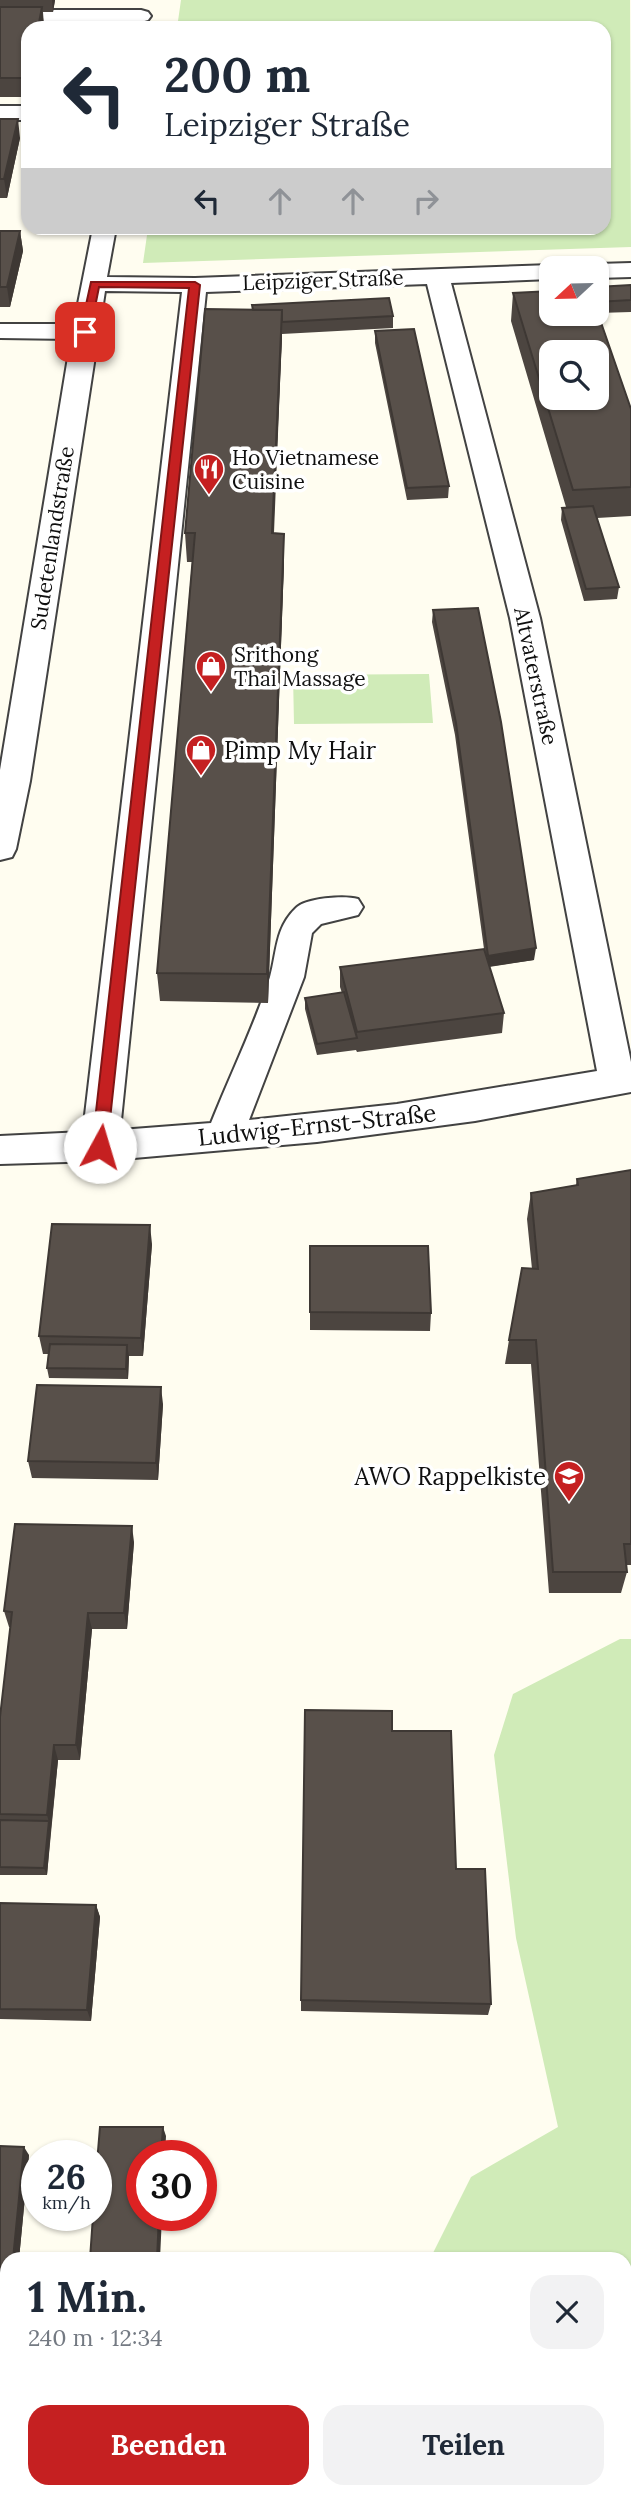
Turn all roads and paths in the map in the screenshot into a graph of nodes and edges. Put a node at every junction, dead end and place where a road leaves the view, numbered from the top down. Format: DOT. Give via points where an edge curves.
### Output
graph roads {
  1 [pos="141,15"];
  2 [pos="0,16"];
  3 [pos="0,113"];
  4 [pos="21,113"];
  5 [pos="103,235"];
  6 [pos="631,270"];
  7 [pos="609,271"];
  8 [pos="539,272"];
  9 [pos="437,276"];
  10 [pos="94,284"];
  11 [pos="195,285"];
  12 [pos="0,331"];
  13 [pos="85,332"];
  14 [pos="7,781"];
  15 [pos="0,849"];
  16 [pos="346,907"];
  17 [pos="624,1079"];
  18 [pos="225,1135"];
  19 [pos="100,1147"];
  20 [pos="0,1150"];
  1 -- 2 [label="street"];
  3 -- 4 [label="street"];
  5 -- 10 [label="street, Sudetenlandstraße"];
  6 -- 7 [label="street"];
  8 -- 9 [label="street, Leipziger Straße"];
  9 -- 11 [label="street, Leipziger Straße"];
  9 -- 17 [label="street, Altvaterstraße" via="525,618"];
  10 -- 11 [label="street, Leipziger Straße"];
  10 -- 13 [label="street, Sudetenlandstraße"];
  11 -- 19 [label="street"];
  12 -- 13 [label="street"];
  13 -- 14 [label="street, Sudetenlandstraße"];
  14 -- 15 [label="street, Sudetenlandstraße"];
  16 -- 18 [label="street" via="310,914 296,930 287,977"];
  17 -- 18 [label="street, Ludwig-Ernst-Straße" via="432,1114"];
  18 -- 19 [label="street, Ludwig-Ernst-Straße"];
  19 -- 20 [label="street, Ludwig-Ernst-Straße"];
}
